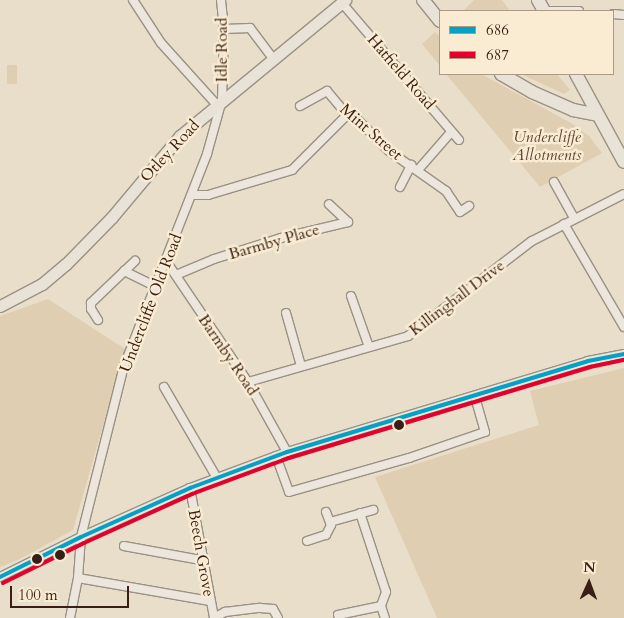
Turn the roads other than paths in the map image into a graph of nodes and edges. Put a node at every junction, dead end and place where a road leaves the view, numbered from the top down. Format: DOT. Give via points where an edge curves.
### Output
graph roads {
  1 [pos="133,0"];
  2 [pos="222,0"];
  3 [pos="423,0"];
  4 [pos="344,1"];
  5 [pos="439,20"];
  6 [pos="224,29"];
  7 [pos="273,59"];
  8 [pos="503,75"];
  9 [pos="577,75"];
  10 [pos="219,102"];
  11 [pos="300,106"];
  12 [pos="347,115"];
  13 [pos="598,115"];
  14 [pos="451,132"];
  15 [pos="459,140"];
  16 [pos="624,162"];
  17 [pos="414,168"];
  18 [pos="554,182"];
  19 [pos="400,187"];
  20 [pos="624,194"];
  21 [pos="192,195"];
  22 [pos="329,204"];
  23 [pos="470,206"];
  24 [pos="574,218"];
  25 [pos="564,224"];
  26 [pos="135,261"];
  27 [pos="166,261"];
  28 [pos="124,271"];
  29 [pos="176,275"];
  30 [pos="155,286"];
  31 [pos="351,296"];
  32 [pos="0,306"];
  33 [pos="286,312"];
  34 [pos="98,320"];
  35 [pos="624,327"];
  36 [pos="369,347"];
  37 [pos="624,354"];
  38 [pos="301,366"];
  39 [pos="248,382"];
  40 [pos="164,387"];
  41 [pos="475,396"];
  42 [pos="286,452"];
  43 [pos="276,456"];
  44 [pos="217,478"];
  45 [pos="190,488"];
  46 [pos="373,510"];
  47 [pos="326,512"];
  48 [pos="360,513"];
  49 [pos="330,522"];
  50 [pos="81,537"];
  51 [pos="307,541"];
  52 [pos="124,546"];
  53 [pos="202,560"];
  54 [pos="0,577"];
  55 [pos="78,578"];
  56 [pos="210,601"];
  57 [pos="381,606"];
  58 [pos="338,615"];
  59 [pos="70,618"];
  60 [pos="214,618"];
  61 [pos="278,618"];
  62 [pos="385,618"];
  1 -- 10 [label="street" via="161,43"];
  2 -- 6 [label="street, Idle Road"];
  3 -- 5 [label="highway"];
  4 -- 7 [label="main road, Otley Road"];
  4 -- 14 [label="street, Hatfield Road"];
  6 -- 7 [label="street" via="250,28"];
  6 -- 10 [label="street, Idle Road"];
  7 -- 10 [label="main road, Otley Road"];
  8 -- 13 [label="highway" via="573,110"];
  9 -- 13 [label="highway"];
  10 -- 21 [label="street, Undercliffe Old Road" via="207,154"];
  10 -- 32 [label="main road, Otley Road" via="180,136 88,244 42,284"];
  11 -- 12 [label="street, Mint Street" via="327,91"];
  12 -- 17 [label="street, Mint Street" via="354,116 389,151"];
  12 -- 21 [label="street" via="292,170 208,196"];
  13 -- 16 [label="highway"];
  14 -- 15 [label="street, Hatfield Road"];
  14 -- 17 [label="street, Mint Street"];
  17 -- 19 [label="street"];
  17 -- 23 [label="street, Mint Street" via="446,191 460,212"];
  18 -- 24 [label="street"];
  20 -- 24 [label="street, Killinghall Drive"];
  21 -- 27 [label="street, Undercliffe Old Road"];
  22 -- 29 [label="street, Barmby Place" via="348,222 273,240"];
  24 -- 25 [label="street, Killinghall Drive"];
  25 -- 35 [label="street"];
  25 -- 36 [label="street, Killinghall Drive" via="532,241 408,336"];
  26 -- 28 [label="street"];
  27 -- 29 [label="street, Barmby Road"];
  27 -- 30 [label="street, Undercliffe Old Road"];
  28 -- 30 [label="street"];
  28 -- 34 [label="street" via="91,303"];
  29 -- 39 [label="street, Barmby Road"];
  30 -- 50 [label="street, Undercliffe Old Road" via="124,366"];
  31 -- 36 [label="street"];
  33 -- 38 [label="street"];
  36 -- 38 [label="street, Killinghall Drive"];
  37 -- 41 [label="street" via="588,361"];
  38 -- 39 [label="street, Killinghall Drive"];
  39 -- 42 [label="street, Barmby Road"];
  40 -- 44 [label="street"];
  41 -- 42 [label="street"];
  41 -- 43 [label="street" via="485,432 409,458 289,492"];
  42 -- 43 [label="street"];
  43 -- 44 [label="street"];
  44 -- 45 [label="street"];
  45 -- 50 [label="street"];
  45 -- 53 [label="street, Beech Grove"];
  46 -- 48 [label="street"];
  47 -- 49 [label="street"];
  48 -- 49 [label="street"];
  48 -- 57 [label="street" via="386,592"];
  49 -- 51 [label="street" via="326,534"];
  50 -- 54 [label="street"];
  50 -- 55 [label="street, Undercliffe Old Road"];
  52 -- 53 [label="street"];
  53 -- 56 [label="street, Beech Grove"];
  55 -- 56 [label="street"];
  55 -- 59 [label="street, Undercliffe Old Road"];
  56 -- 60 [label="street, Beech Grove"];
  57 -- 58 [label="street"];
  57 -- 62 [label="street"];
  60 -- 61 [label="street" via="225,612 260,608 273,609"];
}
